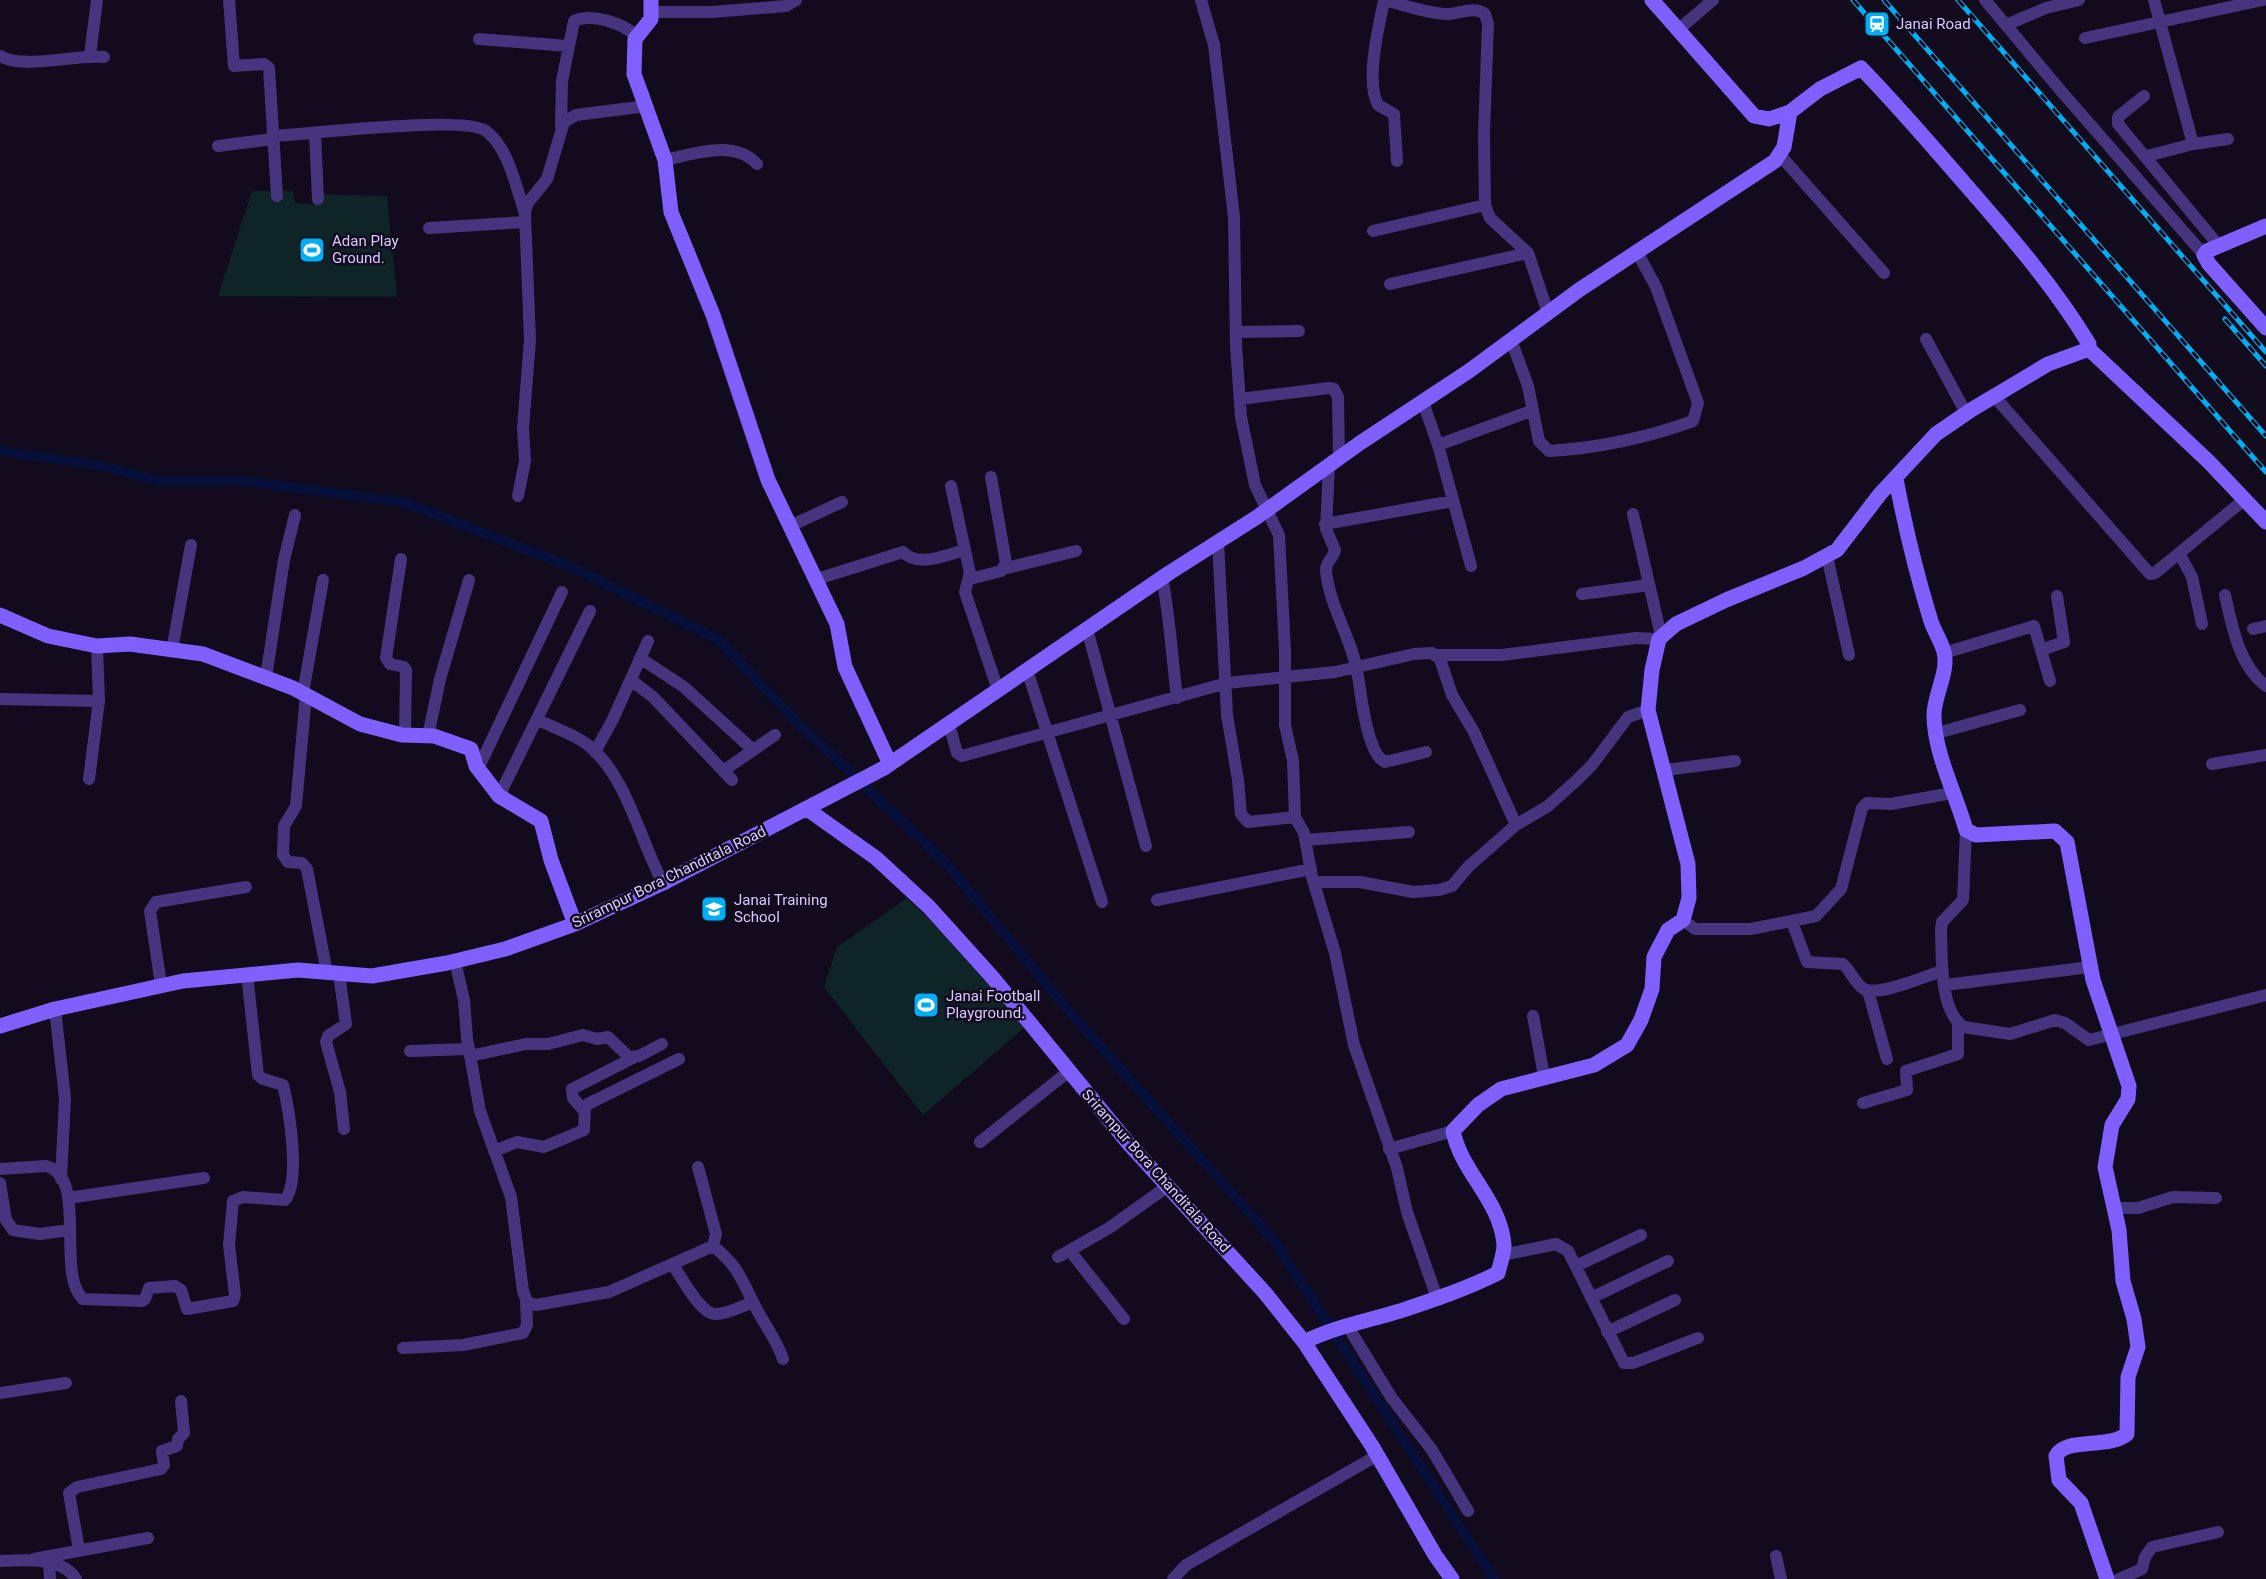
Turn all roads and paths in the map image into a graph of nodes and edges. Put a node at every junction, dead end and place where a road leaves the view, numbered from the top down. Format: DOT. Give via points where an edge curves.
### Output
graph roads {
  1 [pos="97,0"];
  2 [pos="229,0"];
  3 [pos="796,0"];
  4 [pos="1201,0"];
  5 [pos="1384,0"];
  6 [pos="1652,0"];
  7 [pos="1713,0"];
  8 [pos="1985,0"];
  9 [pos="2079,0"];
  10 [pos="2154,0"];
  11 [pos="2262,0"];
  12 [pos="652,6"];
  13 [pos="2161,21"];
  14 [pos="2006,25"];
  15 [pos="1678,30"];
  16 [pos="636,36"];
  17 [pos="2085,38"];
  18 [pos="479,39"];
  19 [pos="568,46"];
  20 [pos="90,55"];
  21 [pos="0,56"];
  22 [pos="104,57"];
  23 [pos="2145,96"];
  24 [pos="647,106"];
  25 [pos="1790,112"];
  26 [pos="561,126"];
  27 [pos="315,134"];
  28 [pos="273,137"];
  29 [pos="2228,139"];
  30 [pos="2193,144"];
  31 [pos="218,146"];
  32 [pos="1779,154"];
  33 [pos="2147,156"];
  34 [pos="665,160"];
  35 [pos="1397,161"];
  36 [pos="757,164"];
  37 [pos="277,196"];
  38 [pos="318,199"];
  39 [pos="1485,205"];
  40 [pos="525,218"];
  41 [pos="2266,226"];
  42 [pos="429,228"];
  43 [pos="1372,231"];
  44 [pos="2219,246"];
  45 [pos="1637,252"];
  46 [pos="1528,253"];
  47 [pos="2204,255"];
  48 [pos="1884,273"];
  49 [pos="1390,284"];
  50 [pos="1548,313"];
  51 [pos="2266,328"];
  52 [pos="1299,331"];
  53 [pos="1236,332"];
  54 [pos="1926,339"];
  55 [pos="1511,340"];
  56 [pos="2089,349"];
  57 [pos="1994,396"];
  58 [pos="1240,399"];
  59 [pos="1423,402"];
  60 [pos="1531,411"];
  61 [pos="1966,413"];
  62 [pos="1438,445"];
  63 [pos="1334,462"];
  64 [pos="991,477"];
  65 [pos="1896,479"];
  66 [pos="951,486"];
  67 [pos="518,496"];
  68 [pos="2245,499"];
  69 [pos="1453,501"];
  70 [pos="842,502"];
  71 [pos="1266,511"];
  72 [pos="1633,514"];
  73 [pos="296,515"];
  74 [pos="2266,522"];
  75 [pos="1325,524"];
  76 [pos="790,526"];
  77 [pos="1218,542"];
  78 [pos="191,545"];
  79 [pos="965,550"];
  80 [pos="1076,551"];
  81 [pos="2179,554"];
  82 [pos="1827,556"];
  83 [pos="401,559"];
  84 [pos="1471,566"];
  85 [pos="1003,569"];
  86 [pos="1162,578"];
  87 [pos="970,579"];
  88 [pos="323,580"];
  89 [pos="469,580"];
  90 [pos="814,580"];
  91 [pos="1649,585"];
  92 [pos="562,592"];
  93 [pos="1582,594"];
  94 [pos="2225,595"];
  95 [pos="2057,596"];
  96 [pos="590,611"];
  97 [pos="0,615"];
  98 [pos="2202,624"];
  99 [pos="2266,626"];
  100 [pos="1087,629"];
  101 [pos="2253,629"];
  102 [pos="1660,638"];
  103 [pos="648,641"];
  104 [pos="97,646"];
  105 [pos="172,650"];
  106 [pos="2041,650"];
  107 [pos="1944,653"];
  108 [pos="1435,655"];
  109 [pos="1849,655"];
  110 [pos="640,658"];
  111 [pos="1357,666"];
  112 [pos="1027,670"];
  113 [pos="266,677"];
  114 [pos="1285,678"];
  115 [pos="631,680"];
  116 [pos="2050,681"];
  117 [pos="1227,683"];
  118 [pos="2266,686"];
  119 [pos="998,690"];
  120 [pos="304,694"];
  121 [pos="1177,698"];
  122 [pos="0,699"];
  123 [pos="99,701"];
  124 [pos="1648,710"];
  125 [pos="2020,710"];
  126 [pos="1111,716"];
  127 [pos="538,720"];
  128 [pos="949,724"];
  129 [pos="1049,730"];
  130 [pos="1937,733"];
  131 [pos="405,735"];
  132 [pos="775,735"];
  133 [pos="428,736"];
  134 [pos="752,750"];
  135 [pos="595,752"];
  136 [pos="1426,752"];
  137 [pos="2266,755"];
  138 [pos="1735,761"];
  139 [pos="2212,764"];
  140 [pos="884,767"];
  141 [pos="478,769"];
  142 [pos="1665,770"];
  143 [pos="88,779"];
  144 [pos="1952,793"];
  145 [pos="499,796"];
  146 [pos="807,809"];
  147 [pos="1295,817"];
  148 [pos="1516,825"];
  149 [pos="1966,830"];
  150 [pos="1409,832"];
  151 [pos="1305,840"];
  152 [pos="1146,846"];
  153 [pos="1311,869"];
  154 [pos="1314,882"];
  155 [pos="663,883"];
  156 [pos="246,887"];
  157 [pos="1157,900"];
  158 [pos="1102,902"];
  159 [pos="1683,920"];
  160 [pos="1792,922"];
  161 [pos="575,924"];
  162 [pos="455,961"];
  163 [pos="2090,967"];
  164 [pos="1942,971"];
  165 [pos="333,973"];
  166 [pos="247,974"];
  167 [pos="161,985"];
  168 [pos="1945,985"];
  169 [pos="1868,991"];
  170 [pos="2266,995"];
  171 [pos="55,1009"];
  172 [pos="1533,1016"];
  173 [pos="1958,1024"];
  174 [pos="0,1026"];
  175 [pos="2112,1036"];
  176 [pos="662,1044"];
  177 [pos="410,1050"];
  178 [pos="469,1052"];
  179 [pos="634,1057"];
  180 [pos="680,1059"];
  181 [pos="1887,1059"];
  182 [pos="1068,1072"];
  183 [pos="1544,1076"];
  184 [pos="1863,1103"];
  185 [pos="585,1112"];
  186 [pos="344,1130"];
  187 [pos="1453,1131"];
  188 [pos="980,1142"];
  189 [pos="1389,1149"];
  190 [pos="494,1151"];
  191 [pos="698,1167"];
  192 [pos="0,1169"];
  193 [pos="204,1178"];
  194 [pos="61,1179"];
  195 [pos="0,1183"];
  196 [pos="1168,1186"];
  197 [pos="68,1197"];
  198 [pos="2216,1198"];
  199 [pos="2113,1208"];
  200 [pos="69,1230"];
  201 [pos="1641,1235"];
  202 [pos="713,1246"];
  203 [pos="1502,1255"];
  204 [pos="1668,1262"];
  205 [pos="674,1265"];
  206 [pos="1576,1266"];
  207 [pos="1437,1298"];
  208 [pos="1591,1298"];
  209 [pos="525,1299"];
  210 [pos="1675,1300"];
  211 [pos="753,1302"];
  212 [pos="1124,1318"];
  213 [pos="1342,1326"];
  214 [pos="1607,1332"];
  215 [pos="1698,1338"];
  216 [pos="1310,1340"];
  217 [pos="403,1348"];
  218 [pos="783,1359"];
  219 [pos="66,1383"];
  220 [pos="0,1393"];
  221 [pos="182,1401"];
  222 [pos="1378,1455"];
  223 [pos="1468,1511"];
  224 [pos="2218,1532"];
  225 [pos="148,1538"];
  226 [pos="79,1550"];
  227 [pos="1776,1556"];
  228 [pos="34,1559"];
  229 [pos="0,1561"];
  230 [pos="49,1563"];
  231 [pos="50,1579"];
  232 [pos="76,1579"];
  233 [pos="1173,1579"];
  234 [pos="1452,1579"];
  235 [pos="1781,1579"];
  236 [pos="2107,1579"];
  237 [pos="2119,1579"];
  1 -- 20 [label="street"];
  2 -- 28 [label="street" via="234,66 268,66"];
  3 -- 12 [label="street" via="786,6 712,12"];
  4 -- 53 [label="street" via="1214,45 1234,217"];
  5 -- 35 [label="street" via="1373,82 1378,105 1394,114"];
  5 -- 39 [label="street" via="1432,12 1472,10 1485,14"];
  6 -- 15 [label="street"];
  7 -- 15 [label="street"];
  8 -- 14 [label="street"];
  9 -- 14 [label="street" via="2046,8"];
  10 -- 13 [label="street"];
  11 -- 13 [label="street"];
  12 -- 16 [label="street" via="647,25"];
  13 -- 17 [label="street"];
  13 -- 30 [label="street"];
  14 -- 47 [label="street"];
  15 -- 25 [label="street" via="1754,116 1769,119"];
  16 -- 19 [label="street" via="619,24 581,19 573,24"];
  16 -- 24 [label="street" via="634,74"];
  18 -- 19 [label="street"];
  19 -- 26 [label="street"];
  20 -- 21 [label="street" via="20,62"];
  20 -- 22 [label="street"];
  23 -- 33 [label="street" via="2116,120"];
  24 -- 26 [label="street" via="576,116"];
  24 -- 34 [label="street"];
  25 -- 32 [label="street" via="1784,147"];
  25 -- 56 [label="street" via="1820,89 1861,68 2011,235 2066,306"];
  26 -- 40 [label="street" via="547,179 527,204"];
  27 -- 28 [label="street"];
  27 -- 38 [label="street"];
  27 -- 40 [label="street" via="426,124 477,126 493,138 502,154"];
  28 -- 31 [label="street"];
  28 -- 37 [label="street"];
  29 -- 30 [label="street"];
  30 -- 33 [label="street"];
  32 -- 45 [label="street, Srirampur Bora Chanditala Road" via="1775,161"];
  32 -- 48 [label="street"];
  33 -- 44 [label="street"];
  34 -- 36 [label="street" via="735,150"];
  34 -- 76 [label="street" via="671,212 713,315 768,480"];
  39 -- 43 [label="street"];
  39 -- 46 [label="street" via="1490,218"];
  40 -- 42 [label="street"];
  40 -- 67 [label="street" via="530,340 523,428 525,461"];
  41 -- 44 [label="street"];
  44 -- 47 [label="street"];
  45 -- 50 [label="street, Srirampur Bora Chanditala Road"];
  45 -- 60 [label="street" via="1656,287 1698,403 1694,421 1644,437 1549,452 1539,441"];
  46 -- 49 [label="street"];
  46 -- 50 [label="street"];
  47 -- 51 [label="street"];
  50 -- 55 [label="street, Srirampur Bora Chanditala Road"];
  52 -- 53 [label="street"];
  53 -- 58 [label="street"];
  54 -- 61 [label="street"];
  55 -- 59 [label="street, Srirampur Bora Chanditala Road"];
  55 -- 60 [label="street"];
  56 -- 57 [label="street" via="2060,358"];
  56 -- 68 [label="street"];
  57 -- 61 [label="street"];
  57 -- 81 [label="street" via="2145,571 2155,573"];
  58 -- 63 [label="street" via="1334,389 1338,398"];
  58 -- 71 [label="street" via="1255,485"];
  59 -- 62 [label="street"];
  59 -- 63 [label="street, Srirampur Bora Chanditala Road"];
  60 -- 62 [label="street"];
  61 -- 65 [label="street" via="1936,434"];
  62 -- 69 [label="street"];
  63 -- 71 [label="street, Srirampur Bora Chanditala Road"];
  63 -- 75 [label="street"];
  64 -- 85 [label="street" via="1005,551"];
  65 -- 82 [label="street" via="1837,550"];
  65 -- 107 [label="street" via="1909,548"];
  66 -- 79 [label="street"];
  68 -- 74 [label="street"];
  68 -- 81 [label="street"];
  69 -- 75 [label="street"];
  69 -- 84 [label="street"];
  70 -- 76 [label="street"];
  71 -- 77 [label="street, Srirampur Bora Chanditala Road"];
  71 -- 114 [label="street" via="1279,535"];
  72 -- 91 [label="street"];
  73 -- 113 [label="street" via="284,560"];
  75 -- 111 [label="street" via="1335,550 1327,563 1329,585"];
  76 -- 90 [label="street"];
  77 -- 86 [label="street, Srirampur Bora Chanditala Road"];
  77 -- 117 [label="street"];
  78 -- 105 [label="street"];
  79 -- 87 [label="street"];
  79 -- 90 [label="street" via="916,561 903,552"];
  80 -- 85 [label="street"];
  81 -- 98 [label="street" via="2192,577"];
  82 -- 102 [label="street" via="1676,624"];
  82 -- 109 [label="street"];
  83 -- 131 [label="street" via="386,658 390,664 406,670"];
  85 -- 87 [label="street"];
  86 -- 100 [label="street, Srirampur Bora Chanditala Road"];
  86 -- 121 [label="street"];
  87 -- 119 [label="street" via="965,592"];
  88 -- 120 [label="street"];
  89 -- 133 [label="street"];
  90 -- 140 [label="street" via="837,624 845,667"];
  91 -- 93 [label="street"];
  91 -- 102 [label="street"];
  92 -- 141 [label="street"];
  94 -- 118 [label="street" via="2239,648 2258,680"];
  95 -- 106 [label="street" via="2064,642"];
  96 -- 127 [label="street"];
  97 -- 104 [label="street" via="48,636"];
  99 -- 101 [label="street"];
  100 -- 112 [label="street, Srirampur Bora Chanditala Road"];
  100 -- 126 [label="street"];
  102 -- 108 [label="street" via="1502,655"];
  102 -- 124 [label="street"];
  103 -- 110 [label="street"];
  104 -- 105 [label="street" via="130,644"];
  104 -- 123 [label="street"];
  105 -- 113 [label="street" via="203,654"];
  106 -- 107 [label="street" via="2036,630 2031,626"];
  106 -- 116 [label="street"];
  107 -- 130 [label="street" via="1934,715"];
  108 -- 111 [label="street" via="1414,654"];
  108 -- 148 [label="street"];
  110 -- 115 [label="street"];
  110 -- 134 [label="street" via="677,681"];
  111 -- 114 [label="street"];
  111 -- 136 [label="street" via="1364,716 1380,760 1391,762"];
  112 -- 119 [label="street, Srirampur Bora Chanditala Road"];
  112 -- 129 [label="street"];
  113 -- 120 [label="street"];
  114 -- 117 [label="street"];
  114 -- 147 [label="street" via="1285,724 1293,761"];
  115 -- 134 [label="street" via="653,697 727,775"];
  115 -- 135 [label="street"];
  117 -- 121 [label="street"];
  117 -- 147 [label="street" via="1227,715 1241,814 1248,822"];
  119 -- 128 [label="street, Srirampur Bora Chanditala Road"];
  120 -- 131 [label="street" via="360,724"];
  120 -- 165 [label="street" via="296,806 284,826 283,855 288,862 302,863 307,869"];
  121 -- 126 [label="street"];
  122 -- 123 [label="street"];
  123 -- 143 [label="street"];
  124 -- 142 [label="street"];
  124 -- 148 [label="street" via="1628,717 1585,772 1548,806"];
  125 -- 130 [label="street"];
  126 -- 129 [label="street"];
  126 -- 152 [label="street"];
  127 -- 135 [label="street" via="587,744"];
  127 -- 145 [label="street"];
  128 -- 129 [label="street" via="957,753 962,756"];
  128 -- 140 [label="street, Srirampur Bora Chanditala Road"];
  129 -- 158 [label="street"];
  130 -- 144 [label="street"];
  131 -- 133 [label="street"];
  132 -- 134 [label="street"];
  133 -- 141 [label="street" via="471,749"];
  135 -- 155 [label="street" via="634,815"];
  137 -- 139 [label="street"];
  138 -- 142 [label="street"];
  140 -- 146 [label="street, Srirampur Bora Chanditala Road"];
  141 -- 145 [label="street"];
  142 -- 159 [label="street" via="1688,864 1689,898"];
  144 -- 149 [label="street"];
  144 -- 160 [label="street" via="1891,804 1867,803 1862,808 1841,889 1816,916"];
  145 -- 161 [label="street" via="541,820"];
  146 -- 155 [label="street, Srirampur Bora Chanditala Road"];
  146 -- 182 [label="street, Srirampur Bora Chanditala Road" via="876,858 929,907 993,978"];
  147 -- 151 [label="street"];
  148 -- 154 [label="street" via="1452,886 1439,890 1413,892 1360,882"];
  149 -- 163 [label="street" via="1976,835 2046,830 2063,836"];
  149 -- 164 [label="street" via="1966,890 1960,907 1942,922"];
  150 -- 151 [label="street"];
  151 -- 153 [label="street"];
  153 -- 154 [label="street"];
  153 -- 157 [label="street"];
  154 -- 189 [label="street" via="1335,953 1354,1045"];
  155 -- 161 [label="street, Srirampur Bora Chanditala Road"];
  156 -- 167 [label="street" via="156,902 150,911"];
  159 -- 160 [label="street" via="1695,929 1750,929"];
  159 -- 183 [label="street" via="1668,930 1654,957 1652,989 1627,1044 1594,1065"];
  160 -- 169 [label="street" via="1807,962 1843,963"];
  161 -- 162 [label="street, Srirampur Bora Chanditala Road" via="505,949"];
  162 -- 165 [label="street, Srirampur Bora Chanditala Road" via="372,976"];
  162 -- 178 [label="street"];
  163 -- 168 [label="street"];
  163 -- 175 [label="street"];
  164 -- 168 [label="street"];
  164 -- 169 [label="street"];
  165 -- 166 [label="street, Srirampur Bora Chanditala Road" via="298,970"];
  165 -- 186 [label="street" via="346,1024 328,1036 326,1042 340,1092"];
  166 -- 167 [label="street, Srirampur Bora Chanditala Road"];
  166 -- 200 [label="street" via="258,1075 283,1085 293,1154 290,1191 285,1200 243,1197 232,1204 229,1245 233,1301 187,1309 181,1290 175,1286 148,1288 142,1301 83,1299 74,1278"];
  167 -- 171 [label="street, Srirampur Bora Chanditala Road"];
  168 -- 173 [label="street" via="1948,1007"];
  169 -- 181 [label="street"];
  170 -- 175 [label="street"];
  171 -- 174 [label="street, Srirampur Bora Chanditala Road"];
  171 -- 194 [label="street" via="65,1098"];
  172 -- 183 [label="street"];
  173 -- 175 [label="street" via="2010,1034 2055,1020 2089,1040"];
  173 -- 184 [label="street" via="1958,1054 1906,1071 1907,1090"];
  175 -- 199 [label="street" via="2129,1086 2128,1099 2112,1125 2105,1167"];
  176 -- 179 [label="street"];
  177 -- 178 [label="street"];
  178 -- 179 [label="street" via="555,1043 585,1035 608,1037 625,1055"];
  178 -- 190 [label="street" via="480,1111"];
  179 -- 185 [label="street" via="572,1089 573,1098"];
  180 -- 185 [label="street" via="588,1104"];
  182 -- 188 [label="street"];
  182 -- 196 [label="street, Srirampur Bora Chanditala Road"];
  183 -- 187 [label="street" via="1501,1089 1478,1105"];
  185 -- 190 [label="street" via="584,1130 555,1144 539,1148 517,1142"];
  187 -- 189 [label="street"];
  187 -- 203 [label="street" via="1455,1145 1498,1217"];
  189 -- 207 [label="street"];
  190 -- 209 [label="street" via="511,1197"];
  191 -- 202 [label="street" via="716,1234"];
  192 -- 194 [label="street" via="46,1166"];
  193 -- 197 [label="street"];
  194 -- 197 [label="street"];
  195 -- 200 [label="street" via="6,1220 13,1230 40,1234"];
  196 -- 212 [label="street" via="1064,1254"];
  196 -- 216 [label="street, Srirampur Bora Chanditala Road"];
  197 -- 200 [label="street"];
  198 -- 199 [label="street" via="2173,1197 2138,1208"];
  199 -- 236 [label="street" via="2123,1281 2138,1347 2128,1377 2127,1434 2114,1442 2066,1447 2056,1456 2059,1480 2081,1503"];
  201 -- 206 [label="street"];
  202 -- 205 [label="street"];
  202 -- 211 [label="street" via="735,1266"];
  203 -- 206 [label="street" via="1556,1244 1568,1251"];
  203 -- 207 [label="street" via="1498,1273"];
  204 -- 208 [label="street"];
  205 -- 209 [label="street" via="609,1292 536,1305"];
  205 -- 211 [label="street" via="701,1308 710,1314"];
  206 -- 208 [label="street"];
  207 -- 213 [label="street"];
  208 -- 214 [label="street"];
  209 -- 217 [label="street" via="527,1325 523,1333 463,1345"];
  210 -- 214 [label="street"];
  211 -- 218 [label="street"];
  213 -- 216 [label="street"];
  213 -- 223 [label="street" via="1432,1449"];
  214 -- 215 [label="street" via="1622,1360 1628,1363"];
  216 -- 222 [label="street, Srirampur Bora Chanditala Road"];
  219 -- 220 [label="street"];
  221 -- 226 [label="street" via="184,1432 177,1446 162,1451 161,1469 77,1487 69,1493"];
  222 -- 233 [label="street" via="1186,1565"];
  222 -- 234 [label="street, Srirampur Bora Chanditala Road" via="1434,1555"];
  224 -- 237 [label="street" via="2152,1547 2142,1569"];
  225 -- 226 [label="street"];
  226 -- 228 [label="street"];
  227 -- 235 [label="street"];
  228 -- 229 [label="street"];
  228 -- 230 [label="street"];
  230 -- 231 [label="street"];
  230 -- 232 [label="street" via="68,1570"];
}
